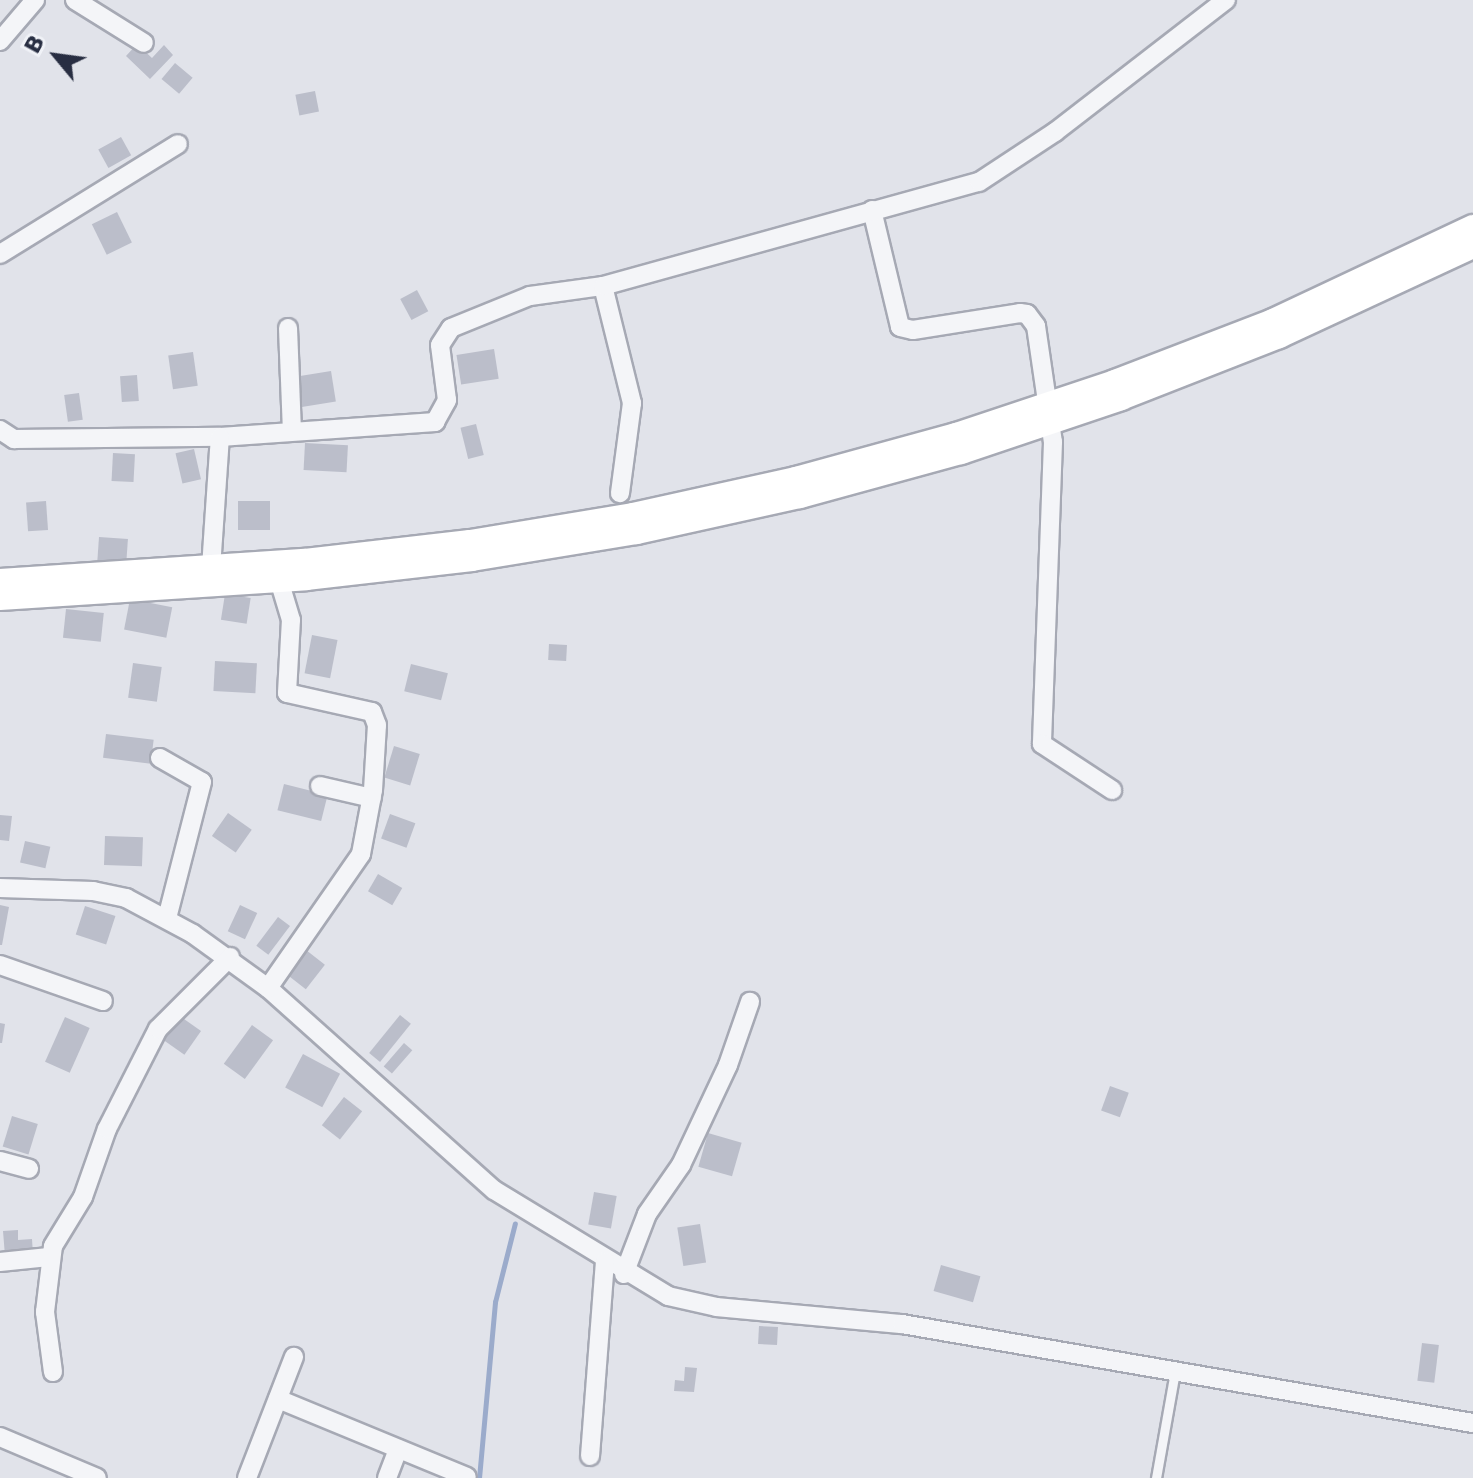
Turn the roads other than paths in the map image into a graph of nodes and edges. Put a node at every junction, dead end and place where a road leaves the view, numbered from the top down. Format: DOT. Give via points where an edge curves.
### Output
graph roads {
  1 [pos="35,0"];
  2 [pos="75,0"];
  3 [pos="1226,0"];
  4 [pos="0,41"];
  5 [pos="144,43"];
  6 [pos="178,144"];
  7 [pos="872,210"];
  8 [pos="1473,227"];
  9 [pos="1473,246"];
  10 [pos="0,254"];
  11 [pos="603,286"];
  12 [pos="288,328"];
  13 [pos="1050,414"];
  14 [pos="0,430"];
  15 [pos="292,430"];
  16 [pos="220,437"];
  17 [pos="620,493"];
  18 [pos="211,568"];
  19 [pos="279,580"];
  20 [pos="0,581"];
  21 [pos="0,598"];
  22 [pos="160,758"];
  23 [pos="320,786"];
  24 [pos="1112,790"];
  25 [pos="372,798"];
  26 [pos="0,888"];
  27 [pos="167,918"];
  28 [pos="230,957"];
  29 [pos="0,965"];
  30 [pos="268,988"];
  31 [pos="103,1001"];
  32 [pos="750,1002"];
  33 [pos="0,1161"];
  34 [pos="29,1169"];
  35 [pos="49,1257"];
  36 [pos="0,1262"];
  37 [pos="605,1262"];
  38 [pos="624,1274"];
  39 [pos="294,1357"];
  40 [pos="1175,1371"];
  41 [pos="53,1372"];
  42 [pos="278,1399"];
  43 [pos="1473,1423"];
  44 [pos="0,1437"];
  45 [pos="398,1449"];
  46 [pos="590,1456"];
  47 [pos="467,1477"];
  48 [pos="97,1478"];
  49 [pos="247,1478"];
  50 [pos="387,1478"];
  51 [pos="1156,1478"];
  1 -- 4 [label="street"];
  2 -- 5 [label="street"];
  3 -- 7 [label="street" via="997,172 979,182"];
  6 -- 10 [label="street"];
  7 -- 11 [label="street"];
  7 -- 13 [label="street" via="900,327 913,330 1027,314 1039,336"];
  8 -- 13 [label="main road" via="1273,321"];
  9 -- 13 [label="main road" via="1279,336"];
  11 -- 15 [label="street" via="530,296 446,331 440,345 447,400 435,422"];
  11 -- 17 [label="street" via="632,403"];
  12 -- 15 [label="street"];
  13 -- 18 [label="main road" via="633,515 401,551"];
  13 -- 19 [label="main road" via="881,475 650,529 472,559"];
  13 -- 24 [label="street" via="1045,749"];
  14 -- 16 [label="street" via="14,439"];
  15 -- 16 [label="street"];
  16 -- 18 [label="street"];
  18 -- 20 [label="main road"];
  19 -- 21 [label="main road"];
  19 -- 25 [label="street" via="291,620 284,688 294,697 372,712 377,725"];
  22 -- 27 [label="street" via="202,782"];
  23 -- 25 [label="street"];
  25 -- 30 [label="street" via="356,863"];
  26 -- 27 [label="street" via="93,891 126,898"];
  27 -- 28 [label="street"];
  28 -- 30 [label="street"];
  28 -- 35 [label="street" via="158,1029 107,1129 83,1197"];
  29 -- 31 [label="street"];
  30 -- 37 [label="street" via="494,1190"];
  32 -- 38 [label="street" via="721,1079 681,1165 647,1214"];
  33 -- 34 [label="street"];
  35 -- 36 [label="street"];
  35 -- 41 [label="street" via="45,1312"];
  37 -- 38 [label="street"];
  37 -- 46 [label="street"];
  38 -- 40 [label="street" via="668,1296 717,1307 902,1324"];
  39 -- 42 [label="street"];
  40 -- 43 [label="street"];
  40 -- 51 [label="lane"];
  42 -- 45 [label="street"];
  42 -- 49 [label="street"];
  44 -- 48 [label="street"];
  45 -- 47 [label="street"];
  45 -- 50 [label="street"];
}
